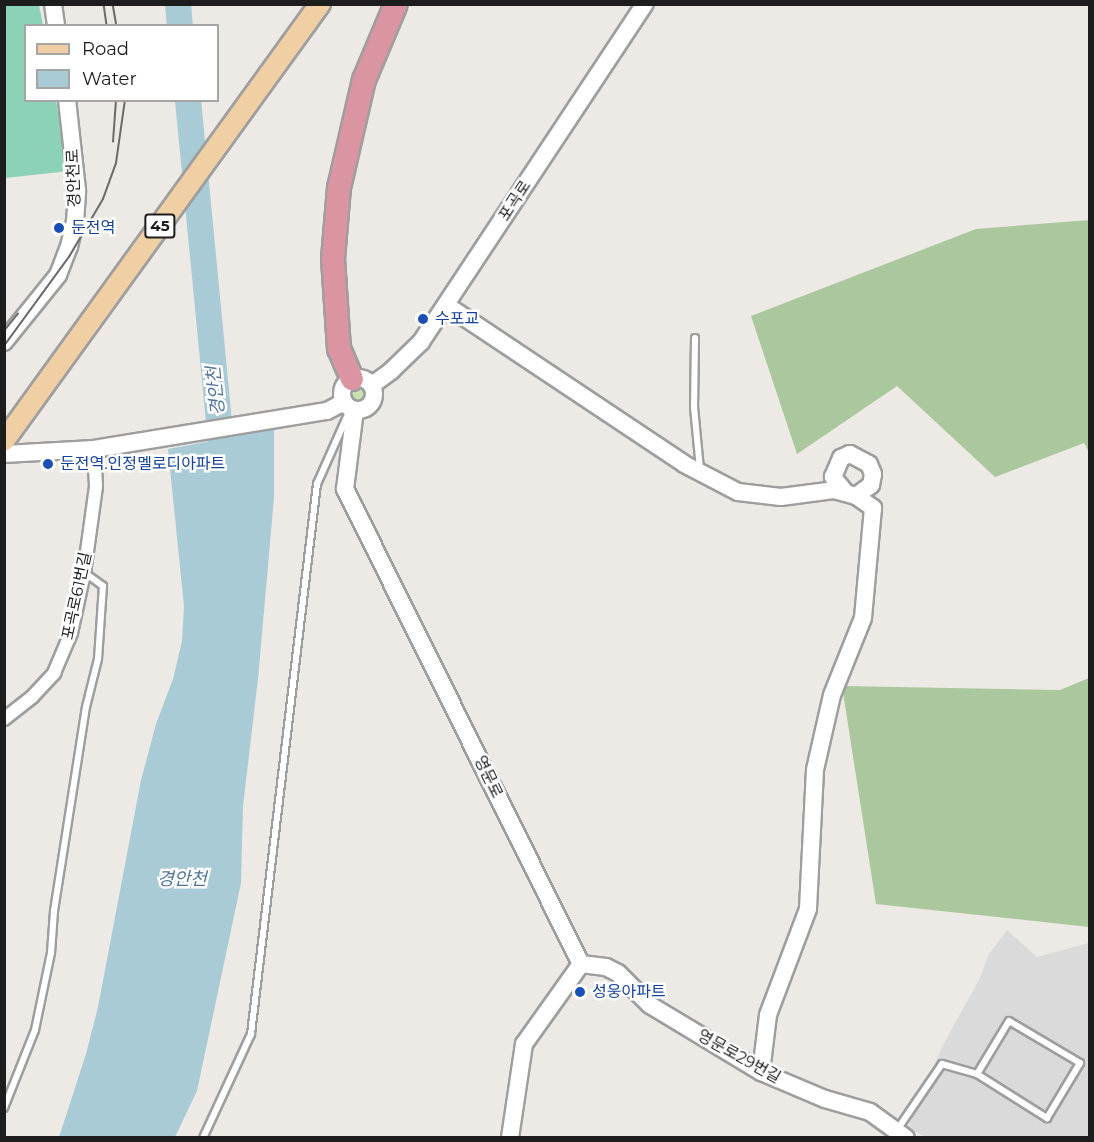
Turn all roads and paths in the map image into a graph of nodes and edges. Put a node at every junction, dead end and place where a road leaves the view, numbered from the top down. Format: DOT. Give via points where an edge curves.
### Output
graph roads {
  1 [pos="53,4"];
  2 [pos="396,4"];
  3 [pos="645,4"];
  4 [pos="318,8"];
  5 [pos="56,24"];
  6 [pos="67,102"];
  7 [pos="446,305"];
  8 [pos="695,338"];
  9 [pos="4,342"];
  10 [pos="362,382"];
  11 [pos="350,407"];
  12 [pos="4,441"];
  13 [pos="94,449"];
  14 [pos="4,454"];
  15 [pos="700,472"];
  16 [pos="84,573"];
  17 [pos="4,719"];
  18 [pos="581,964"];
  19 [pos="761,1072"];
  20 [pos="976,1074"];
  21 [pos="4,1108"];
  22 [pos="901,1134"];
  23 [pos="203,1137"];
  24 [pos="510,1137"];
  1 -- 5 [label="street"];
  2 -- 10 [label="highway" via="364,80 339,188 333,259 339,349"];
  3 -- 7 [label="street, 포곡로"];
  4 -- 12 [label="main road, 45"];
  6 -- 9 [label="street, 경안천로" via="77,190 69,247 58,275"];
  7 -- 10 [label="street, 포곡로" via="421,342 391,371"];
  7 -- 15 [label="street"];
  8 -- 15 [label="lane" via="694,407"];
  10 -- 11 [label="street" via="342,391"];
  10 -- 11 [label="street" via="375,392 373,403 364,410"];
  11 -- 13 [label="street"];
  11 -- 18 [label="street, 영문로" via="345,489"];
  11 -- 23 [label="lane" via="316,484 250,1034"];
  13 -- 14 [label="street"];
  13 -- 16 [label="street, 포곡로61번길" via="96,486"];
  15 -- 19 [label="street" via="738,492 781,498 834,490 873,508 863,618 832,695 814,770 808,909 768,1015"];
  16 -- 17 [label="street, 포곡로61번길" via="71,633 54,673"];
  16 -- 21 [label="lane" via="103,586 98,659 54,911 49,964 35,1030"];
  18 -- 19 [label="street, 영문로29번길" via="618,973 650,1005"];
  18 -- 24 [label="street" via="524,1044"];
  19 -- 22 [label="street, 영문로29번길" via="825,1100 870,1113"];
  20 -- 20 [label="lane" via="1047,1118 1080,1063 1010,1021"];
  20 -- 22 [label="lane" via="942,1064"];
}
